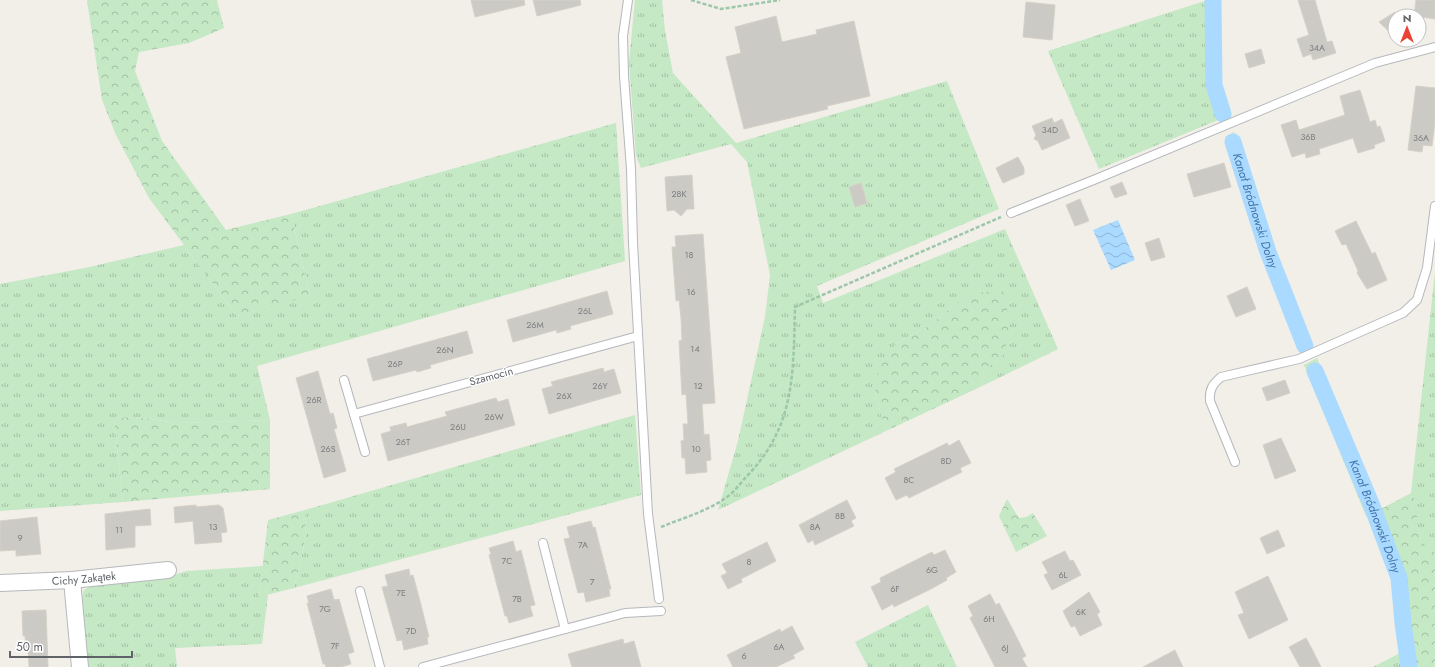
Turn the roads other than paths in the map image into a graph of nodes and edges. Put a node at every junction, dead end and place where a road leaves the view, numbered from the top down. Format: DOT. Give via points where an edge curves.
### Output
graph roads {
  1 [pos="628,0"];
  2 [pos="1435,47"];
  3 [pos="1435,206"];
  4 [pos="1011,213"];
  5 [pos="638,336"];
  6 [pos="344,380"];
  7 [pos="354,414"];
  8 [pos="365,452"];
  9 [pos="1235,462"];
  10 [pos="543,543"];
  11 [pos="168,570"];
  12 [pos="72,580"];
  13 [pos="0,583"];
  14 [pos="360,591"];
  15 [pos="659,599"];
  16 [pos="661,611"];
  17 [pos="565,629"];
  18 [pos="80,667"];
  19 [pos="380,667"];
  20 [pos="423,667"];
  1 -- 5 [label="lane" via="623,36 624,76"];
  2 -- 4 [label="lane" via="1375,62"];
  3 -- 9 [label="lane" via="1427,268 1417,300 1403,313 1299,359 1221,377 1213,384 1209,393 1210,401"];
  5 -- 7 [label="lane, Szamocin"];
  5 -- 15 [label="lane" via="649,532"];
  6 -- 7 [label="lane"];
  7 -- 8 [label="lane"];
  10 -- 17 [label="lane"];
  11 -- 12 [label="street, Cichy Zakątek"];
  12 -- 13 [label="street, Cichy Zakątek"];
  12 -- 18 [label="street"];
  14 -- 19 [label="lane"];
  16 -- 17 [label="lane" via="624,613"];
  17 -- 20 [label="lane"];
}
